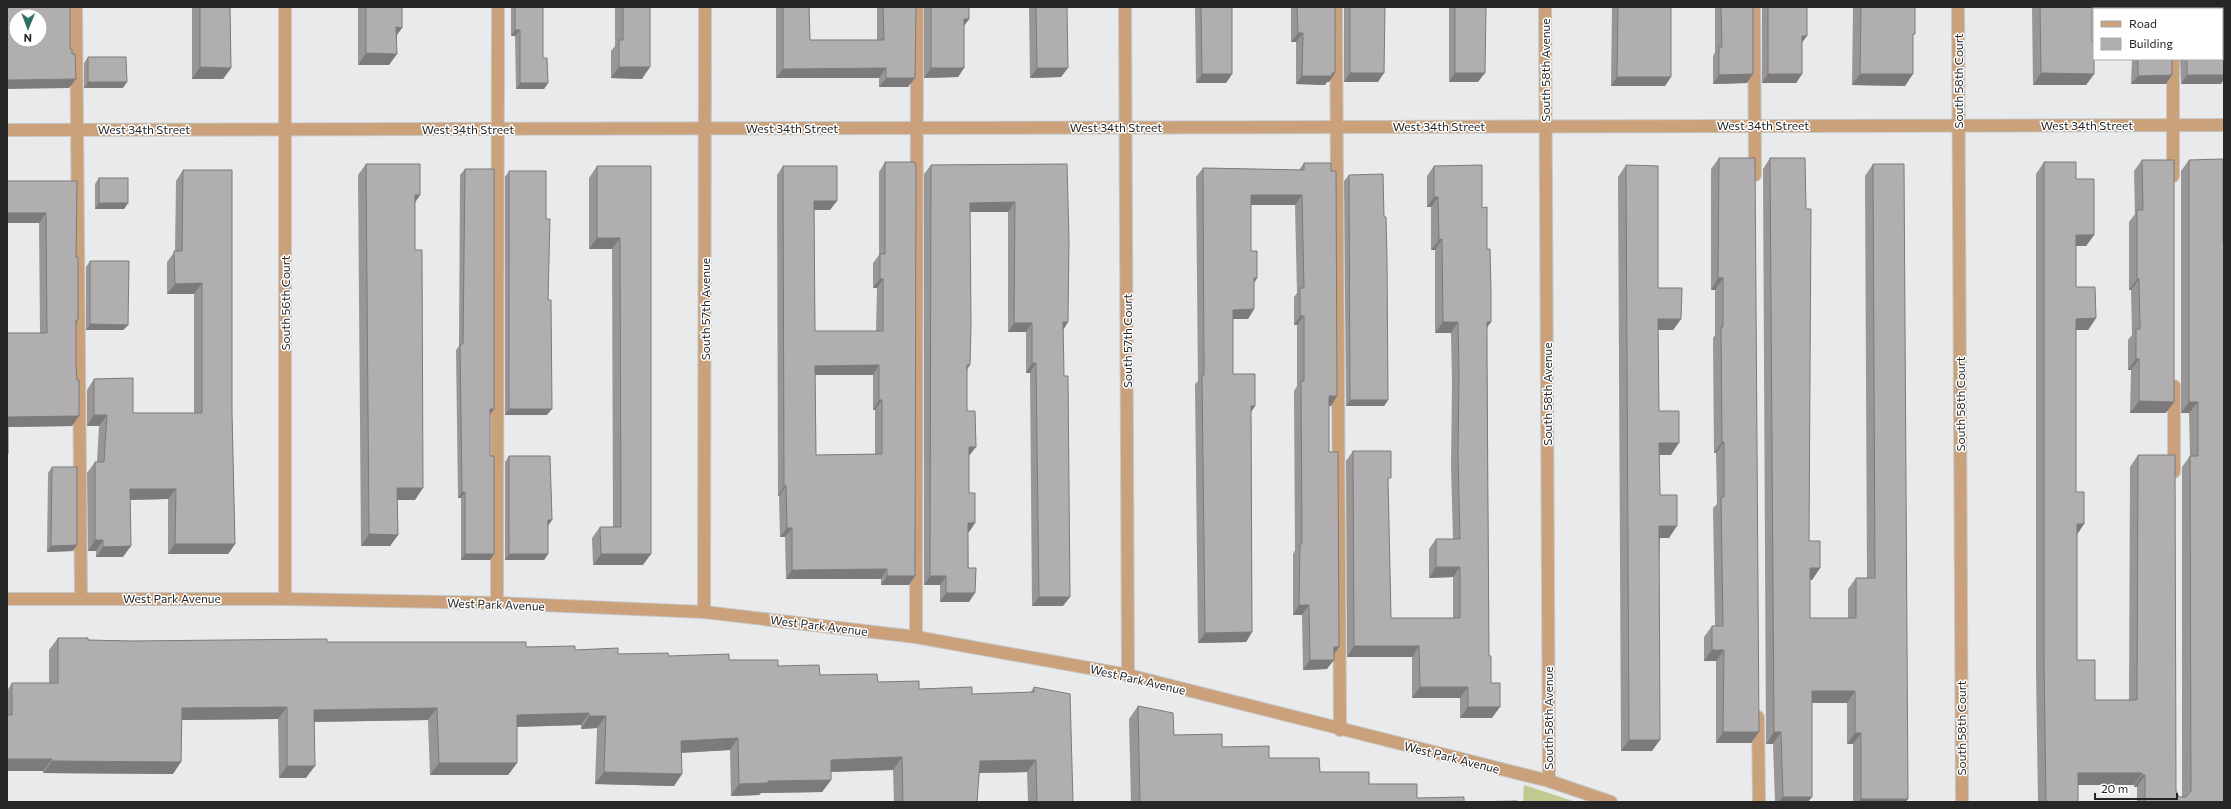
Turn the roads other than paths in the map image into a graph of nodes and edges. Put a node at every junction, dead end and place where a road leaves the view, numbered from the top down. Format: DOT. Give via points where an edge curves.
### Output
graph roads {
  1 [pos="76,7"];
  2 [pos="285,7"];
  3 [pos="498,7"];
  4 [pos="705,7"];
  5 [pos="917,7"];
  6 [pos="1125,7"];
  7 [pos="1336,7"];
  8 [pos="1545,7"];
  9 [pos="1754,7"];
  10 [pos="1958,7"];
  11 [pos="2173,60"];
  12 [pos="1755,125"];
  13 [pos="1958,125"];
  14 [pos="2174,125"];
  15 [pos="2224,125"];
  16 [pos="1337,126"];
  17 [pos="1545,126"];
  18 [pos="918,127"];
  19 [pos="1126,127"];
  20 [pos="706,128"];
  21 [pos="76,129"];
  22 [pos="286,129"];
  23 [pos="497,129"];
  24 [pos="7,130"];
  25 [pos="2174,188"];
  26 [pos="1755,189"];
  27 [pos="2174,372"];
  28 [pos="2174,483"];
  29 [pos="81,598"];
  30 [pos="7,599"];
  31 [pos="284,599"];
  32 [pos="497,603"];
  33 [pos="704,612"];
  34 [pos="916,637"];
  35 [pos="1128,675"];
  36 [pos="1758,706"];
  37 [pos="1340,730"];
  38 [pos="1549,781"];
  39 [pos="1611,802"];
  40 [pos="1759,802"];
  41 [pos="1962,802"];
  1 -- 21 [label="street"];
  2 -- 22 [label="street, South 56th Court"];
  3 -- 23 [label="street"];
  4 -- 20 [label="street, South 57th Avenue"];
  5 -- 18 [label="street"];
  6 -- 19 [label="street, South 57th Court"];
  7 -- 16 [label="street"];
  8 -- 17 [label="street, South 58th Avenue"];
  9 -- 12 [label="street"];
  10 -- 13 [label="street, South 58th Court"];
  11 -- 14 [label="street"];
  12 -- 13 [label="street, West 34th Street"];
  12 -- 17 [label="street, West 34th Street"];
  12 -- 26 [label="street"];
  13 -- 14 [label="street, West 34th Street"];
  13 -- 41 [label="street, South 58th Court"];
  14 -- 15 [label="street, West 34th Street"];
  14 -- 25 [label="street"];
  16 -- 17 [label="street, West 34th Street"];
  16 -- 19 [label="street, West 34th Street"];
  16 -- 37 [label="street"];
  17 -- 38 [label="street, South 58th Avenue"];
  18 -- 19 [label="street, West 34th Street"];
  18 -- 20 [label="street, West 34th Street"];
  18 -- 34 [label="street"];
  19 -- 35 [label="street, South 57th Court"];
  20 -- 23 [label="street, West 34th Street"];
  20 -- 33 [label="street, South 57th Avenue"];
  21 -- 22 [label="street, West 34th Street"];
  21 -- 24 [label="street, West 34th Street"];
  21 -- 29 [label="street"];
  22 -- 23 [label="street, West 34th Street"];
  22 -- 31 [label="street, South 56th Court"];
  23 -- 32 [label="street"];
  27 -- 28 [label="street"];
  29 -- 30 [label="street, West Park Avenue"];
  29 -- 31 [label="street, West Park Avenue"];
  31 -- 32 [label="street, West Park Avenue"];
  32 -- 33 [label="street, West Park Avenue"];
  33 -- 34 [label="street, West Park Avenue"];
  34 -- 35 [label="street, West Park Avenue"];
  35 -- 37 [label="street, West Park Avenue"];
  36 -- 40 [label="street"];
  37 -- 38 [label="street, West Park Avenue"];
  38 -- 39 [label="street, West Park Avenue"];
}
